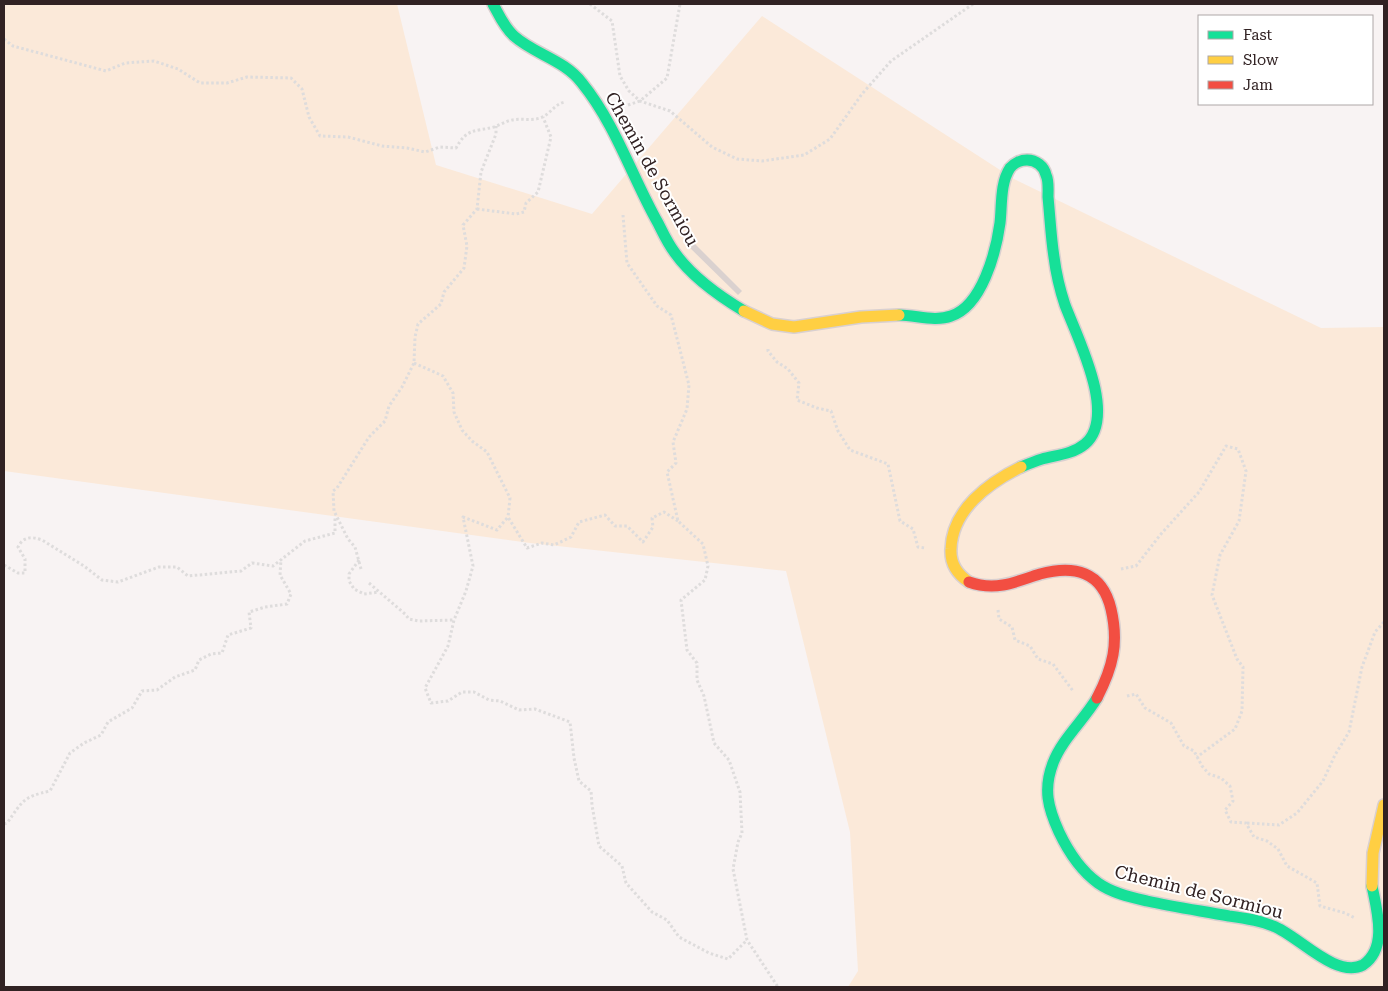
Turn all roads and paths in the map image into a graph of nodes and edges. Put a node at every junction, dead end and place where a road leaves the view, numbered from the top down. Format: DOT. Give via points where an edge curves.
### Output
graph roads {
  1 [pos="492,4"];
  2 [pos="590,4"];
  3 [pos="680,4"];
  4 [pos="973,4"];
  5 [pos="4,39"];
  6 [pos="640,101"];
  7 [pos="596,102"];
  8 [pos="543,117"];
  9 [pos="496,126"];
  10 [pos="623,208"];
  11 [pos="477,209"];
  12 [pos="774,325"];
  13 [pos="414,363"];
  14 [pos="335,513"];
  15 [pos="508,516"];
  16 [pos="678,521"];
  17 [pos="929,548"];
  18 [pos="281,559"];
  19 [pos="359,560"];
  20 [pos="4,565"];
  21 [pos="361,569"];
  22 [pos="1094,578"];
  23 [pos="369,583"];
  24 [pos="379,592"];
  25 [pos="998,604"];
  26 [pos="454,620"];
  27 [pos="1384,622"];
  28 [pos="1126,696"];
  29 [pos="1097,699"];
  30 [pos="1197,757"];
  31 [pos="1384,805"];
  32 [pos="1246,823"];
  33 [pos="4,824"];
  34 [pos="1359,921"];
  35 [pos="748,940"];
  36 [pos="778,987"];
  1 -- 7 [label="street, Chemin de Sormiou" via="512,34 575,75"];
  2 -- 6 [label="path" via="612,21 620,76"];
  3 -- 6 [label="path" via="667,78"];
  4 -- 6 [label="path" via="891,61 862,94 830,139 804,155 762,161 738,159 712,148 670,111"];
  5 -- 9 [label="path" via="13,46 106,71 125,63 154,61 178,69 200,83 227,83 246,76 292,78 302,88 309,116 320,136 348,137 425,152 440,147 456,148 462,137 470,132"];
  7 -- 8 [label="path" via="579,99 558,103"];
  7 -- 12 [label="street, Chemin de Sormiou" via="674,252 723,297"];
  8 -- 9 [label="path" via="513,120"];
  8 -- 11 [label="path" via="551,137 538,192 526,203 524,212 516,214"];
  9 -- 11 [label="path" via="481,172"];
  10 -- 16 [label="path" via="627,263 657,306 671,315 689,385 687,408 673,442 676,463 667,472"];
  11 -- 13 [label="path" via="463,225 467,246 464,268 444,292 441,304 418,324"];
  12 -- 17 [label="path" via="768,351 799,383 797,400 831,411 850,450 888,464 900,521 913,529 918,547"];
  12 -- 22 [label="street, Chemin de Sormiou" via="798,328 877,315 950,318 958,314 978,294 987,272 999,230 1008,170 1016,162 1024,160 1041,165 1047,178 1054,255 1062,293 1096,394 1095,425 1090,439 1077,448 1028,464 975,498 956,524 950,554 958,575 982,585 999,586 1054,571 1080,571"];
  13 -- 14 [label="path" via="389,406 385,421 369,437 333,492"];
  13 -- 15 [label="path" via="443,376 453,393 454,412 462,430 487,452 510,498"];
  14 -- 18 [label="path" via="335,533 305,541"];
  14 -- 19 [label="path" via="355,546"];
  15 -- 16 [label="path" via="527,548 542,543 554,545 571,537 579,522 604,515 615,526 627,526 643,542 653,527 652,518 664,512"];
  15 -- 26 [label="path" via="497,530 464,517 473,566"];
  16 -- 35 [label="path" via="702,544 708,566 705,580 680,600 687,650 697,663 697,680 704,696 714,743 729,760 740,792 742,833 733,869"];
  18 -- 20 [label="path" via="273,566 252,563 241,571 188,576 177,567 159,567 118,582 102,580 42,540 26,538 18,547 25,559 25,573"];
  18 -- 33 [label="path" via="280,575 290,594 287,604 265,606 249,612 251,628 228,635 222,653 199,660 195,670 174,677 157,690 142,691 132,708 108,722 101,735 70,753 50,791 24,799"];
  19 -- 21 [label="path"];
  19 -- 24 [label="path" via="349,574 349,581 354,589 364,594"];
  22 -- 29 [label="street, Chemin de Sormiou" via="1108,596 1115,645 1110,673"];
  22 -- 30 [label="path" via="1136,566 1199,492 1226,446 1238,449 1246,471 1239,521 1220,555 1212,595 1243,667 1242,710 1235,729"];
  23 -- 24 [label="path"];
  24 -- 26 [label="path" via="409,619"];
  25 -- 29 [label="path" via="999,619 1012,627 1015,640 1030,646 1038,659 1053,664 1074,692"];
  26 -- 35 [label="path" via="448,646 425,688 431,703 448,701 462,692 474,692 520,710 535,709 570,722 577,773 579,781 591,791 599,846 622,866 626,883 652,912 667,920 678,937 709,953 728,959"];
  27 -- 32 [label="path" via="1375,632 1362,667 1350,732 1323,781 1297,813 1278,826"];
  28 -- 30 [label="path" via="1136,694 1145,708 1172,723 1184,746 1194,751"];
  29 -- 31 [label="street, Chemin de Sormiou" via="1054,758 1046,794 1052,820 1076,862 1090,879 1112,892 1263,923 1288,932 1333,965 1351,968 1365,964 1375,954 1382,935 1372,871"];
  30 -- 32 [label="path" via="1209,774 1230,786 1233,801 1226,810 1232,822"];
  32 -- 34 [label="path" via="1254,836 1278,850 1287,866 1317,883 1320,906"];
  35 -- 36 [label="path"];
}
